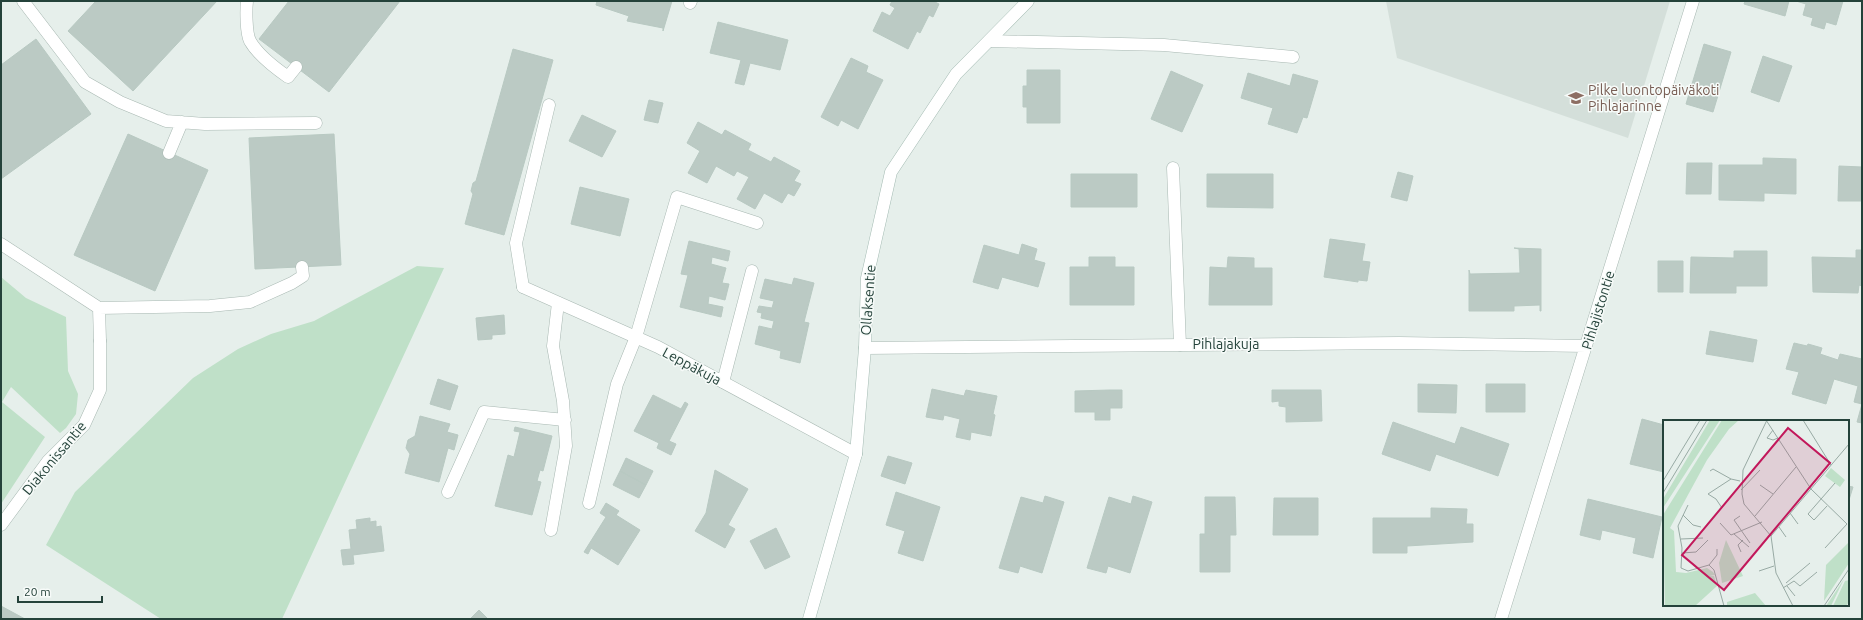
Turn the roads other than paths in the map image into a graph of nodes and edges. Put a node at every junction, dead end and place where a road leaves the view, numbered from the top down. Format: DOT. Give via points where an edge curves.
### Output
graph roads {
  1 [pos="23,1"];
  2 [pos="247,1"];
  3 [pos="1028,1"];
  4 [pos="1693,1"];
  5 [pos="989,41"];
  6 [pos="1293,57"];
  7 [pos="296,67"];
  8 [pos="549,105"];
  9 [pos="182,122"];
  10 [pos="316,123"];
  11 [pos="169,153"];
  12 [pos="1173,168"];
  13 [pos="756,223"];
  14 [pos="1,244"];
  15 [pos="302,267"];
  16 [pos="752,271"];
  17 [pos="558,302"];
  18 [pos="100,308"];
  19 [pos="636,337"];
  20 [pos="1180,345"];
  21 [pos="1586,346"];
  22 [pos="865,348"];
  23 [pos="723,382"];
  24 [pos="565,420"];
  25 [pos="856,454"];
  26 [pos="448,492"];
  27 [pos="589,503"];
  28 [pos="1,525"];
  29 [pos="551,530"];
  30 [pos="809,619"];
  31 [pos="1501,619"];
  1 -- 9 [label="street" via="85,82 120,102 166,121"];
  2 -- 7 [label="street" via="250,40 273,67 288,78"];
  3 -- 5 [label="street, Ollaksentie"];
  4 -- 21 [label="street, Pihlajistontie"];
  5 -- 6 [label="street" via="1164,45"];
  5 -- 22 [label="street, Ollaksentie" via="956,74 891,172 867,278"];
  8 -- 17 [label="street, Leppäkuja" via="516,243 523,287"];
  9 -- 10 [label="street"];
  9 -- 11 [label="street"];
  12 -- 20 [label="street"];
  13 -- 19 [label="street" via="677,197"];
  14 -- 18 [label="street"];
  15 -- 18 [label="street" via="302,276 292,283 250,302 210,306"];
  16 -- 23 [label="street"];
  17 -- 19 [label="street, Leppäkuja"];
  17 -- 24 [label="street" via="553,346"];
  18 -- 28 [label="street, Diakonissantie" via="100,390 84,425 48,461"];
  19 -- 23 [label="street, Leppäkuja"];
  19 -- 27 [label="street" via="617,384"];
  20 -- 21 [label="street, Pihlajakuja" via="1399,343"];
  20 -- 22 [label="street, Pihlajakuja"];
  21 -- 31 [label="street, Pihlajistontie"];
  22 -- 25 [label="street, Ollaksentie"];
  23 -- 25 [label="street, Leppäkuja"];
  24 -- 26 [label="street" via="484,412"];
  24 -- 29 [label="street" via="566,446"];
  25 -- 30 [label="street, Ollaksentie"];
}
